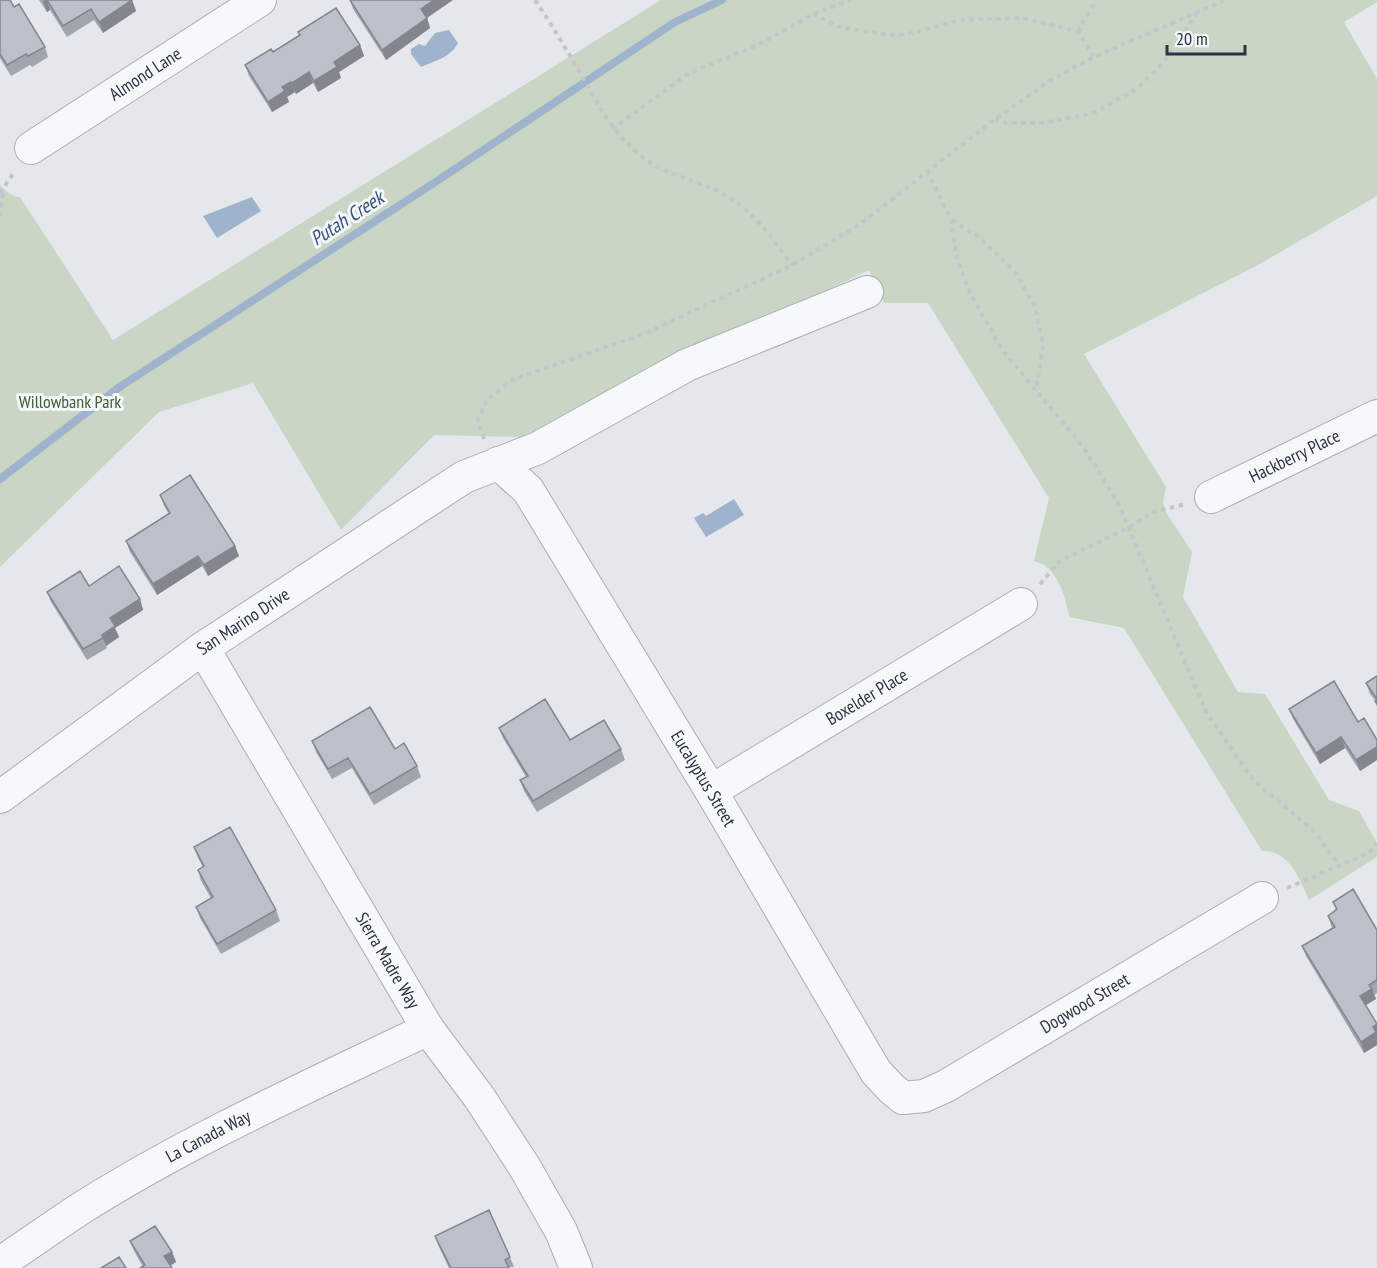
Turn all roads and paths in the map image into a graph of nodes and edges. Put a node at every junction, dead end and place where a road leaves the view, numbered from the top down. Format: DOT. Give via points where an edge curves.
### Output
graph roads {
  1 [pos="260,0"];
  2 [pos="535,0"];
  3 [pos="851,0"];
  4 [pos="1096,0"];
  5 [pos="1225,0"];
  6 [pos="1197,13"];
  7 [pos="813,14"];
  8 [pos="1078,32"];
  9 [pos="1094,57"];
  10 [pos="995,119"];
  11 [pos="612,129"];
  12 [pos="31,148"];
  13 [pos="927,171"];
  14 [pos="3,190"];
  15 [pos="0,216"];
  16 [pos="951,220"];
  17 [pos="792,265"];
  18 [pos="867,292"];
  19 [pos="1036,392"];
  20 [pos="1377,416"];
  21 [pos="498,463"];
  22 [pos="1211,497"];
  23 [pos="1128,528"];
  24 [pos="1021,604"];
  25 [pos="203,648"];
  26 [pos="711,791"];
  27 [pos="0,797"];
  28 [pos="1377,844"];
  29 [pos="1340,866"];
  30 [pos="1262,898"];
  31 [pos="428,1029"];
  32 [pos="903,1098"];
  33 [pos="0,1263"];
  34 [pos="576,1268"];
  1 -- 12 [label="street, Almond Lane"];
  2 -- 11 [label="path"];
  3 -- 7 [label="path"];
  4 -- 8 [label="path"];
  5 -- 6 [label="path"];
  6 -- 9 [label="path"];
  6 -- 10 [label="path" via="1165,61 1136,89 1094,113 1042,123"];
  7 -- 8 [label="path" via="839,27 889,35 960,20 1024,18"];
  7 -- 11 [label="path" via="758,45 689,74"];
  8 -- 9 [label="path"];
  9 -- 10 [label="path" via="1051,80"];
  10 -- 13 [label="path"];
  11 -- 17 [label="path" via="663,171 738,203 765,228"];
  13 -- 16 [label="path"];
  13 -- 17 [label="path" via="859,225"];
  14 -- 15 [label="path"];
  16 -- 19 [label="path" via="957,260 971,295 1003,351"];
  16 -- 19 [label="path" via="980,238 1015,272 1035,307 1044,345"];
  17 -- 21 [label="path" via="646,333 512,380 488,399 478,419"];
  18 -- 21 [label="street, San Marino Drive" via="687,365 538,448"];
  19 -- 23 [label="path" via="1084,448 1119,505"];
  20 -- 22 [label="street, Hackberry Place"];
  21 -- 25 [label="street, San Marino Drive" via="464,477"];
  21 -- 26 [label="street, Eucalyptus Street" via="528,490"];
  22 -- 23 [label="path" via="1153,512"];
  23 -- 24 [label="path" via="1060,561"];
  23 -- 29 [label="path" via="1207,714 1254,781 1313,830"];
  24 -- 26 [label="street, Boxelder Place"];
  25 -- 27 [label="street, San Marino Drive"];
  25 -- 31 [label="street, Sierra Madre Way"];
  26 -- 32 [label="street, Eucalyptus Street" via="876,1072"];
  28 -- 29 [label="path" via="1369,853"];
  29 -- 30 [label="path"];
  30 -- 32 [label="street, Dogwood Street" via="946,1086 924,1096"];
  31 -- 33 [label="street, La Canada Way" via="186,1149 85,1207"];
  31 -- 34 [label="street, Sierra Madre Way" via="524,1166 561,1231"];
}
